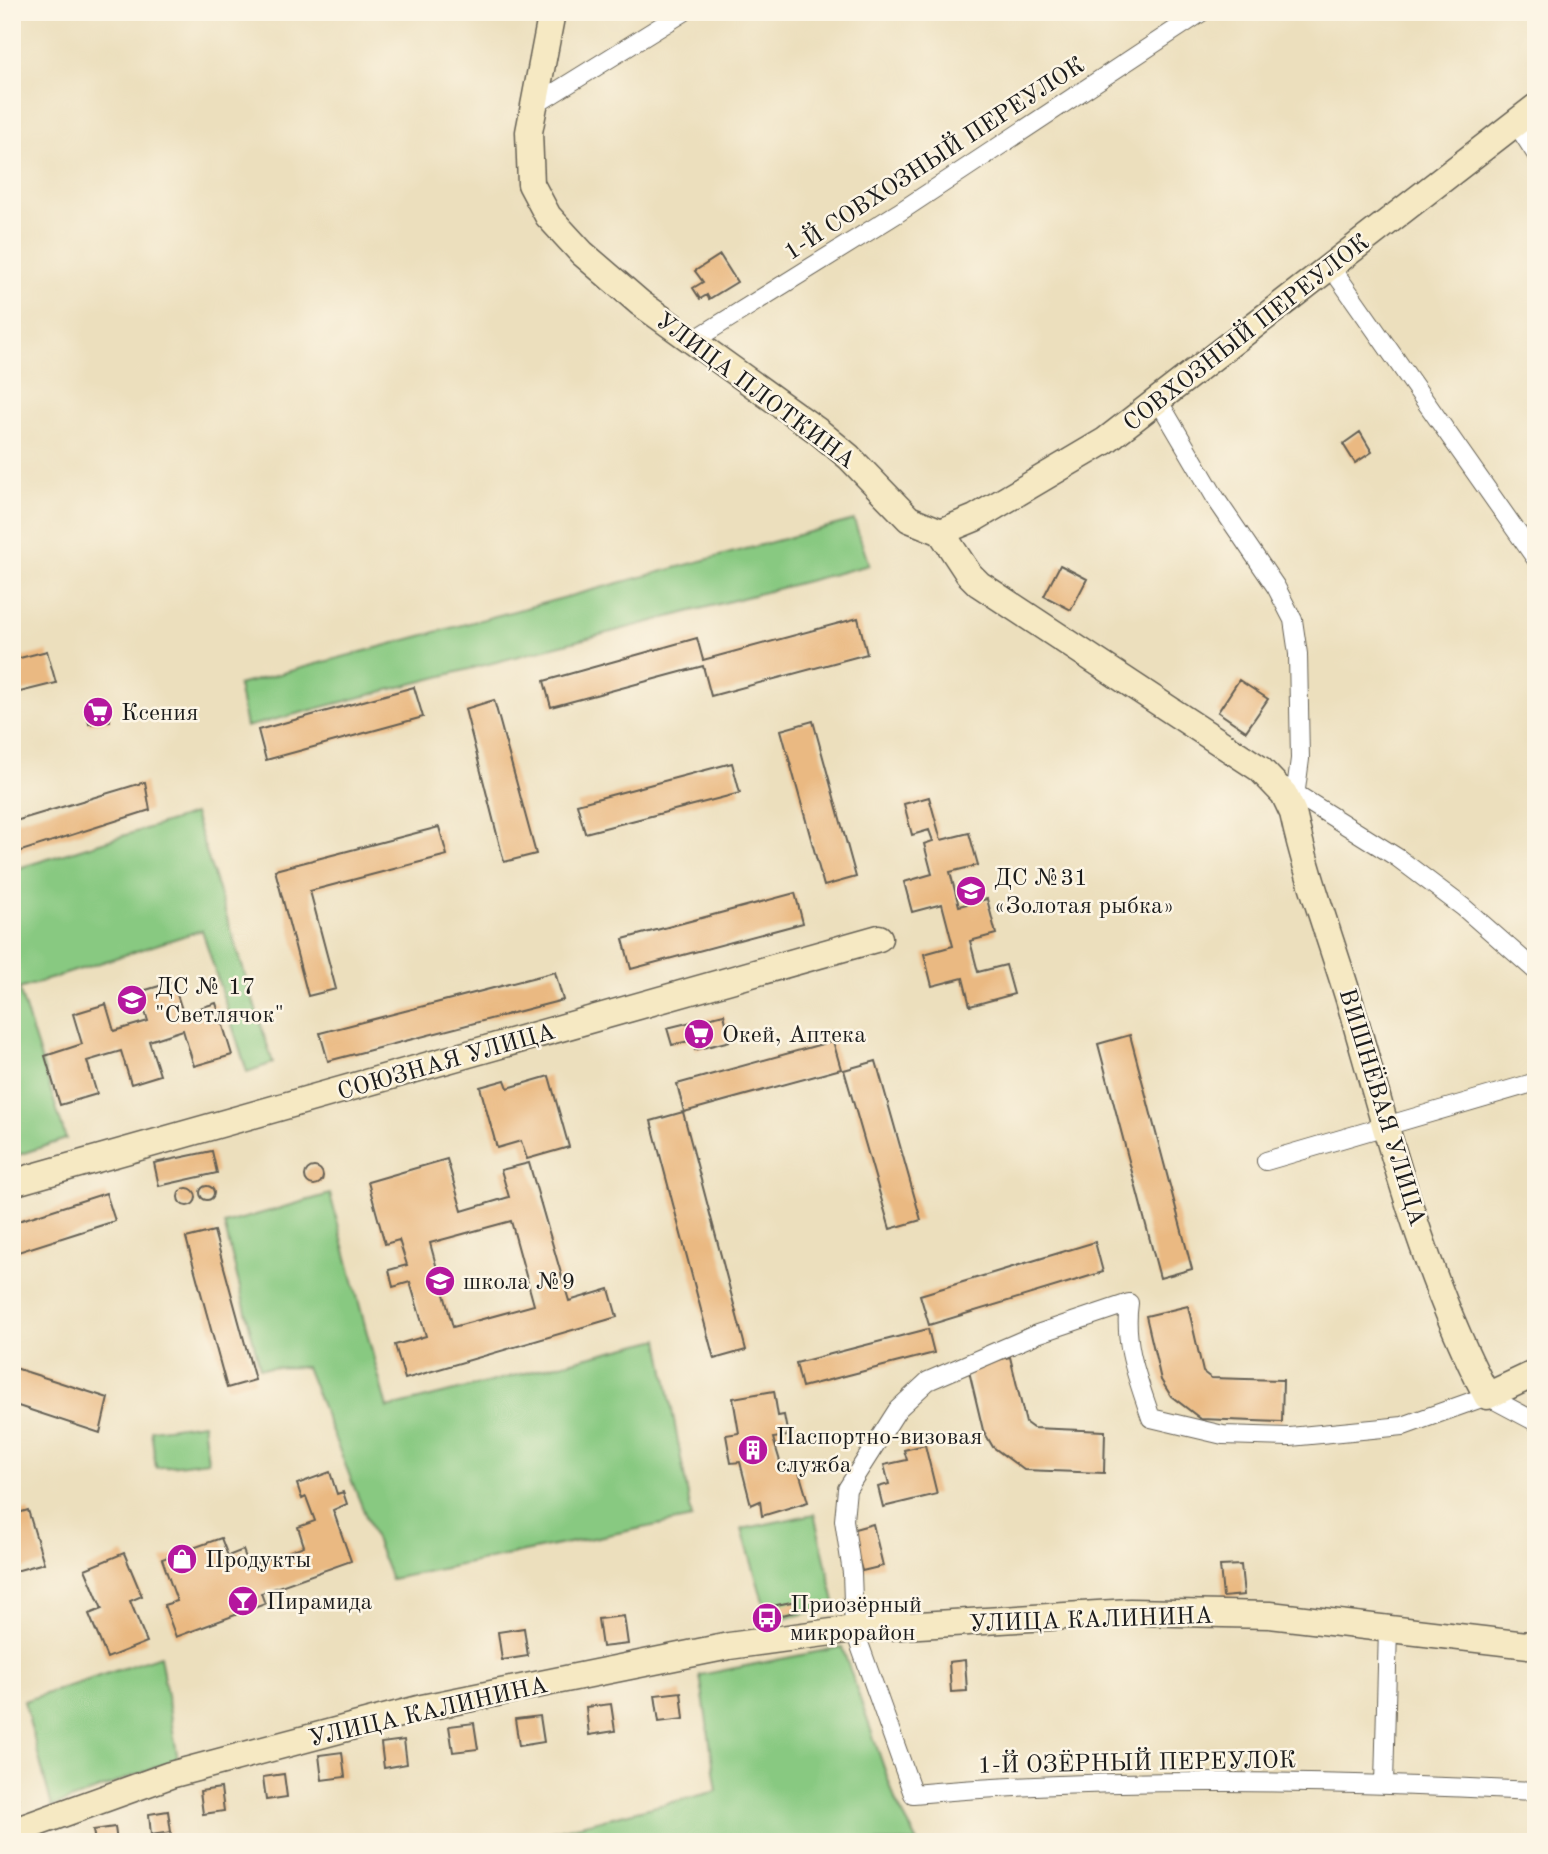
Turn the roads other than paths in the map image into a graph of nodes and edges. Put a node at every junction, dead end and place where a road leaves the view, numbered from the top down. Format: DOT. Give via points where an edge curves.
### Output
graph roads {
  1 [pos="552,12"];
  2 [pos="684,12"];
  3 [pos="1202,12"];
  4 [pos="533,106"];
  5 [pos="1526,115"];
  6 [pos="1536,153"];
  7 [pos="1331,267"];
  8 [pos="691,342"];
  9 [pos="1158,400"];
  10 [pos="941,532"];
  11 [pos="1536,559"];
  12 [pos="1294,803"];
  13 [pos="879,938"];
  14 [pos="1532,963"];
  15 [pos="1536,1082"];
  16 [pos="1383,1127"];
  17 [pos="1266,1161"];
  18 [pos="12,1183"];
  19 [pos="1536,1373"];
  20 [pos="1487,1396"];
  21 [pos="1536,1422"];
  22 [pos="1388,1628"];
  23 [pos="854,1629"];
  24 [pos="1536,1646"];
  25 [pos="1384,1784"];
  26 [pos="1536,1791"];
  27 [pos="12,1832"];
  1 -- 4 [label="street"];
  2 -- 4 [label="street"];
  3 -- 8 [label="street, 1-Й СОВХОЗНЫЙ ПЕРЕУЛОК" via="898,213"];
  4 -- 8 [label="street, УЛИЦА ПЛОТКИНА" via="528,161 534,192 548,216 582,253"];
  5 -- 6 [label="street"];
  5 -- 7 [label="street, СОВХОЗНЫЙ ПЕРЕУЛОК"];
  7 -- 9 [label="street, СОВХОЗНЫЙ ПЕРЕУЛОК"];
  7 -- 11 [label="street"];
  8 -- 10 [label="street, УЛИЦА ПЛОТКИНА" via="819,432 909,519"];
  9 -- 10 [label="street, СОВХОЗНЫЙ ПЕРЕУЛОК" via="1065,467"];
  9 -- 12 [label="street" via="1293,620 1300,759"];
  10 -- 12 [label="street, ВИШНЁВАЯ УЛИЦА" via="979,584 1260,769"];
  12 -- 14 [label="street" via="1398,858"];
  12 -- 16 [label="street, ВИШНЁВАЯ УЛИЦА"];
  13 -- 18 [label="street, СОЮЗНАЯ УЛИЦА"];
  15 -- 16 [label="street"];
  16 -- 17 [label="street"];
  16 -- 20 [label="street, ВИШНЁВАЯ УЛИЦА" via="1458,1338"];
  19 -- 20 [label="street"];
  20 -- 21 [label="street"];
  20 -- 23 [label="street" via="1403,1426 1290,1437 1223,1435 1151,1418 1125,1328 1129,1303 1037,1334 928,1381 898,1409 847,1489 844,1520"];
  22 -- 23 [label="street, УЛИЦА КАЛИНИНА" via="1270,1615 1130,1612"];
  22 -- 24 [label="street, УЛИЦА КАЛИНИНА"];
  22 -- 25 [label="street"];
  23 -- 25 [label="street, 1-Й ОЗЁРНЫЙ ПЕРЕУЛОК" via="913,1794 1152,1782"];
  23 -- 27 [label="street, УЛИЦА КАЛИНИНА" via="729,1646 422,1707 170,1775"];
  25 -- 26 [label="street, 1-Й ОЗЁРНЫЙ ПЕРЕУЛОК"];
}
